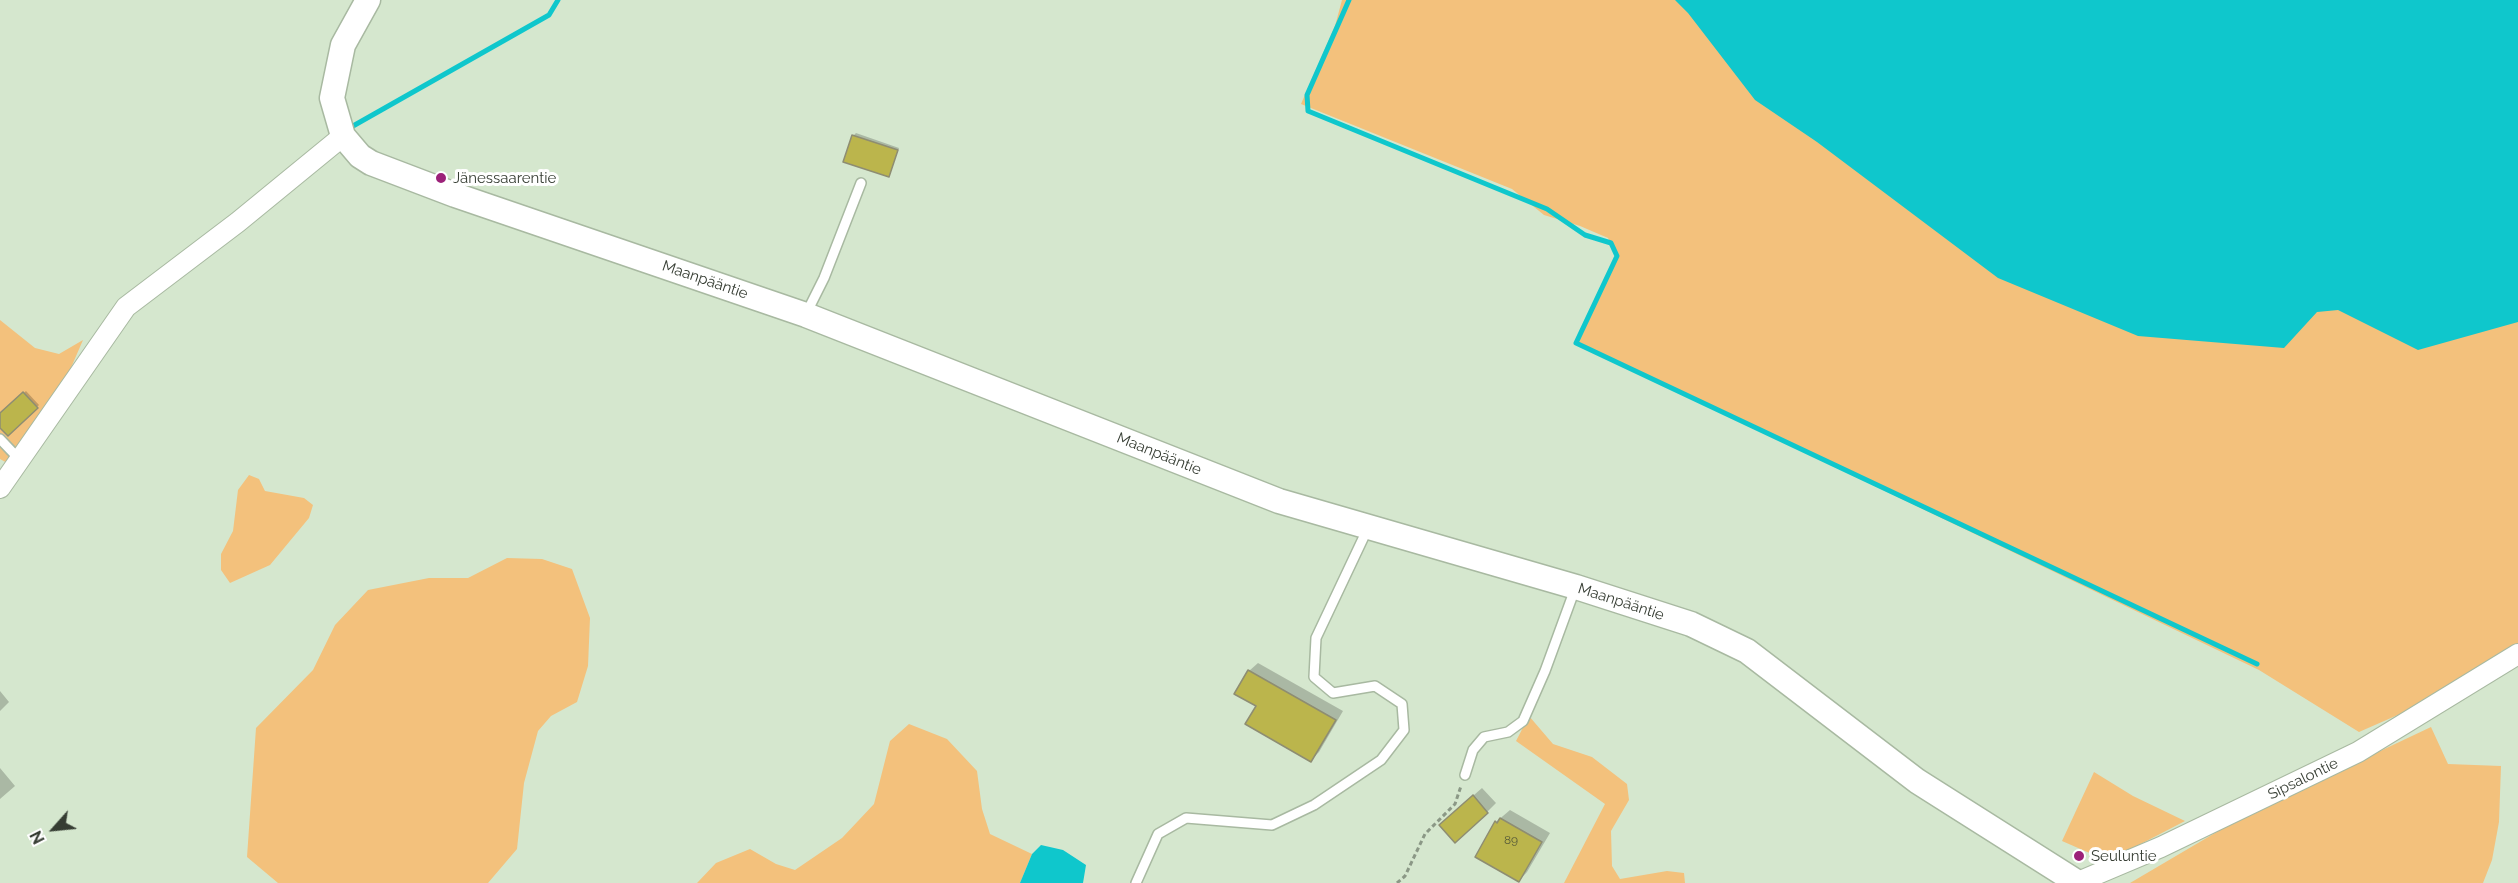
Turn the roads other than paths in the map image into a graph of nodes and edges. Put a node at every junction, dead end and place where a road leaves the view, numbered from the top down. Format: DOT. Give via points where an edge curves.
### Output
graph roads {
  1 [pos="368,0"];
  2 [pos="343,136"];
  3 [pos="861,183"];
  4 [pos="806,315"];
  5 [pos="0,439"];
  6 [pos="21,460"];
  7 [pos="0,488"];
  8 [pos="1369,527"];
  9 [pos="1576,587"];
  10 [pos="2518,654"];
  11 [pos="1465,775"];
  12 [pos="1136,883"];
  13 [pos="2077,883"];
  1 -- 2 [label="street, Maanpääntie" via="343,45 334,79 332,98"];
  2 -- 4 [label="street, Maanpääntie" via="360,156 389,171"];
  2 -- 6 [label="street" via="126,307"];
  3 -- 4 [label="lane"];
  4 -- 8 [label="street, Maanpääntie" via="1279,501"];
  5 -- 6 [label="lane"];
  6 -- 7 [label="street"];
  8 -- 9 [label="street, Maanpääntie"];
  8 -- 12 [label="lane" via="1316,638 1314,677 1333,693 1375,686 1402,704 1404,730 1382,760 1314,805 1272,825 1186,818 1158,834"];
  9 -- 11 [label="lane" via="1523,721 1508,732 1484,737 1473,750"];
  9 -- 13 [label="street, Maanpääntie" via="1691,624 1747,651 1917,781"];
  10 -- 13 [label="street, Sipsalontie" via="2358,752"];
}
